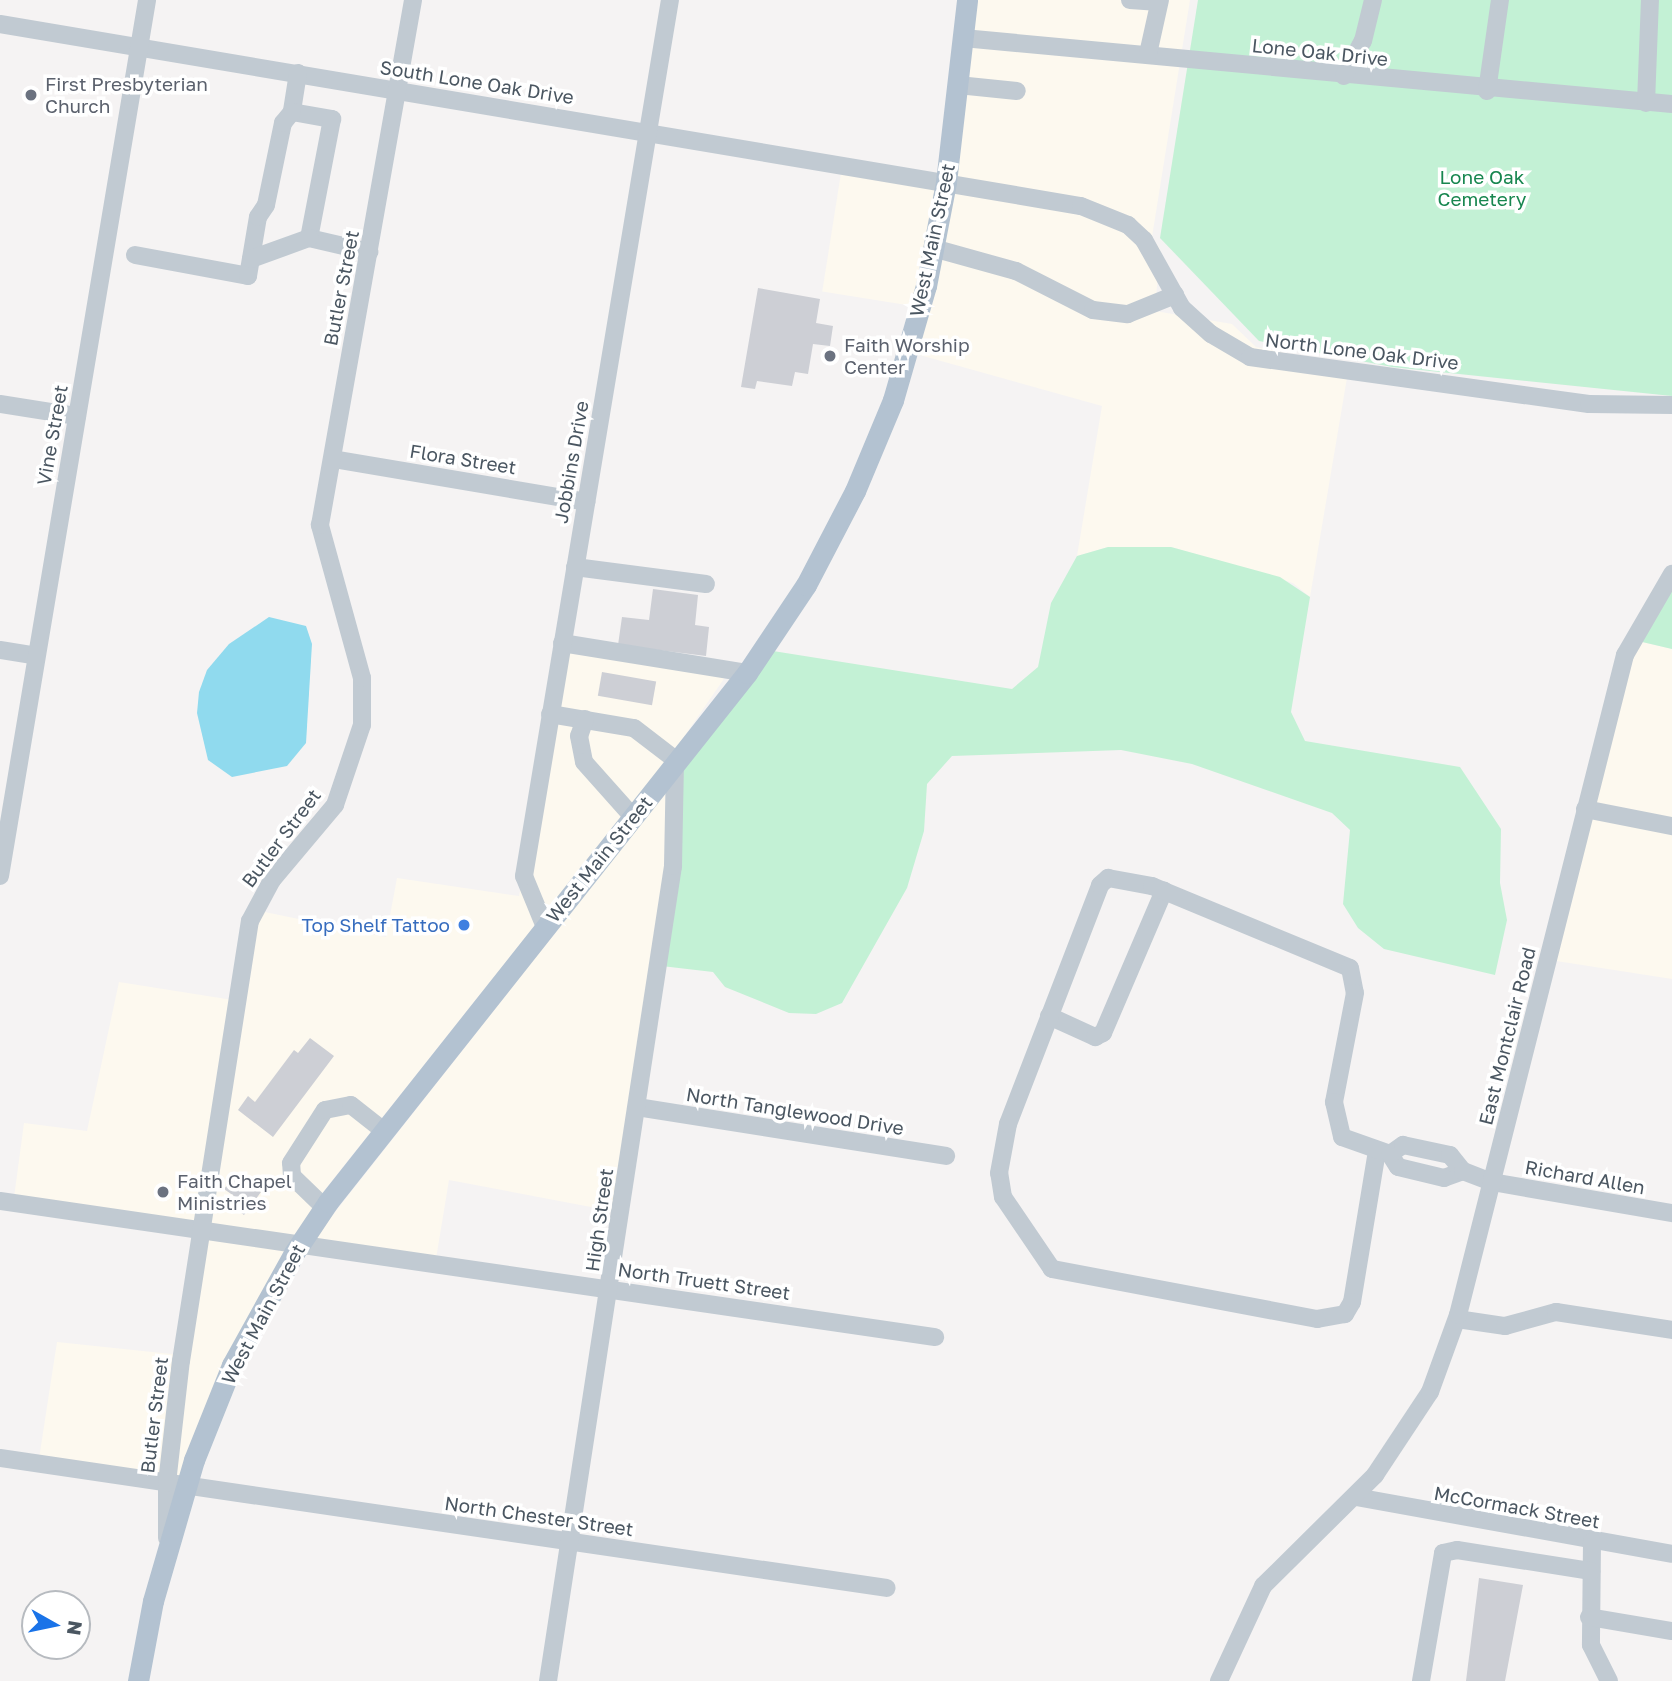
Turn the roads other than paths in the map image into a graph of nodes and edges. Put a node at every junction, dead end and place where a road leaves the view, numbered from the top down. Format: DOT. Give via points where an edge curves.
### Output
graph roads {
  1 [pos="147,0"];
  2 [pos="413,0"];
  3 [pos="670,0"];
  4 [pos="967,0"];
  5 [pos="1130,0"];
  6 [pos="1373,0"];
  7 [pos="1500,0"];
  8 [pos="1650,0"];
  9 [pos="1159,1"];
  10 [pos="0,24"];
  11 [pos="963,38"];
  12 [pos="138,47"];
  13 [pos="1148,54"];
  14 [pos="298,74"];
  15 [pos="1344,76"];
  16 [pos="958,85"];
  17 [pos="396,90"];
  18 [pos="1017,91"];
  19 [pos="1487,91"];
  20 [pos="1646,103"];
  21 [pos="1672,104"];
  22 [pos="292,112"];
  23 [pos="649,132"];
  24 [pos="946,182"];
  25 [pos="309,238"];
  26 [pos="933,248"];
  27 [pos="369,252"];
  28 [pos="135,255"];
  29 [pos="251,259"];
  30 [pos="1175,295"];
  31 [pos="0,404"];
  32 [pos="1672,405"];
  33 [pos="77,416"];
  34 [pos="333,459"];
  35 [pos="586,502"];
  36 [pos="575,567"];
  37 [pos="1672,574"];
  38 [pos="706,584"];
  39 [pos="562,643"];
  40 [pos="0,650"];
  41 [pos="36,656"];
  42 [pos="747,673"];
  43 [pos="550,714"];
  44 [pos="585,719"];
  45 [pos="676,763"];
  46 [pos="1585,809"];
  47 [pos="633,817"];
  48 [pos="1672,826"];
  49 [pos="0,876"];
  50 [pos="1164,891"];
  51 [pos="545,927"];
  52 [pos="1049,1016"];
  53 [pos="637,1107"];
  54 [pos="384,1131"];
  55 [pos="1383,1152"];
  56 [pos="946,1156"];
  57 [pos="1492,1182"];
  58 [pos="0,1201"];
  59 [pos="324,1207"];
  60 [pos="1672,1213"];
  61 [pos="203,1231"];
  62 [pos="300,1244"];
  63 [pos="610,1290"];
  64 [pos="1457,1318"];
  65 [pos="1672,1330"];
  66 [pos="935,1337"];
  67 [pos="0,1458"];
  68 [pos="176,1484"];
  69 [pos="1356,1497"];
  70 [pos="570,1542"];
  71 [pos="1592,1542"];
  72 [pos="1672,1554"];
  73 [pos="1591,1571"];
  74 [pos="887,1588"];
  75 [pos="1589,1617"];
  76 [pos="1672,1631"];
  77 [pos="138,1681"];
  78 [pos="548,1681"];
  79 [pos="1219,1681"];
  80 [pos="1421,1681"];
  81 [pos="1609,1681"];
  1 -- 12 [label="street, Vine Street"];
  2 -- 17 [label="street, Butler Street"];
  3 -- 23 [label="street, Jobbins Drive"];
  4 -- 11 [label="main road, West Main Street"];
  5 -- 9 [label="street"];
  6 -- 15 [label="street" via="1363,41"];
  7 -- 19 [label="street"];
  8 -- 20 [label="street"];
  9 -- 13 [label="street"];
  10 -- 12 [label="street, South Lone Oak Drive"];
  11 -- 13 [label="street, Lone Oak Drive"];
  11 -- 16 [label="main road, West Main Street"];
  12 -- 14 [label="street, South Lone Oak Drive"];
  12 -- 33 [label="street, Vine Street"];
  13 -- 15 [label="street, Lone Oak Drive"];
  14 -- 17 [label="street, South Lone Oak Drive"];
  14 -- 22 [label="street"];
  15 -- 19 [label="street, Lone Oak Drive"];
  16 -- 18 [label="street"];
  16 -- 24 [label="main road, West Main Street"];
  17 -- 23 [label="street, South Lone Oak Drive"];
  17 -- 27 [label="street, Butler Street"];
  19 -- 20 [label="street, Lone Oak Drive"];
  20 -- 21 [label="street, Lone Oak Drive"];
  22 -- 25 [label="street" via="332,119"];
  22 -- 29 [label="street" via="284,123"];
  23 -- 24 [label="street, South Lone Oak Drive"];
  23 -- 35 [label="street, Jobbins Drive"];
  24 -- 26 [label="main road, West Main Street"];
  24 -- 30 [label="street, North Lone Oak Drive" via="1113,217 1144,240"];
  25 -- 27 [label="street"];
  25 -- 29 [label="street"];
  26 -- 30 [label="street" via="1016,271 1093,310 1128,314"];
  26 -- 42 [label="main road, West Main Street" via="892,400 855,491 806,585"];
  27 -- 34 [label="street, Butler Street"];
  28 -- 29 [label="street" via="248,276"];
  30 -- 32 [label="street, North Lone Oak Drive" via="1211,334 1250,358 1576,402"];
  31 -- 33 [label="street"];
  33 -- 41 [label="street, Vine Street"];
  34 -- 35 [label="street, Flora Street"];
  34 -- 61 [label="street, Butler Street" via="322,542 362,678 362,725 335,805 272,880 250,920"];
  35 -- 36 [label="street, Jobbins Drive"];
  36 -- 38 [label="street"];
  36 -- 39 [label="street, Jobbins Drive"];
  37 -- 46 [label="street, East Montclair Road" via="1625,655"];
  39 -- 42 [label="street"];
  39 -- 43 [label="street, Jobbins Drive"];
  40 -- 41 [label="street"];
  41 -- 49 [label="street, Vine Street"];
  42 -- 45 [label="main road, West Main Street"];
  43 -- 44 [label="street"];
  43 -- 51 [label="street, Jobbins Drive" via="524,876"];
  44 -- 45 [label="street" via="634,728"];
  44 -- 47 [label="street" via="579,736 584,762"];
  45 -- 47 [label="main road, West Main Street"];
  45 -- 53 [label="street, High Street" via="673,866"];
  46 -- 48 [label="street"];
  46 -- 57 [label="street, East Montclair Road"];
  47 -- 51 [label="main road, West Main Street"];
  50 -- 52 [label="street" via="1108,878 1100,886"];
  50 -- 52 [label="street" via="1103,1033 1095,1037"];
  50 -- 55 [label="street" via="1350,968 1355,993 1334,1102 1342,1137"];
  51 -- 54 [label="main road, West Main Street"];
  52 -- 55 [label="street" via="1007,1124 999,1172 1003,1197 1060,1273 1317,1319 1345,1314 1352,1302"];
  53 -- 56 [label="street, North Tanglewood Drive"];
  53 -- 63 [label="street, High Street"];
  54 -- 59 [label="main road, West Main Street"];
  54 -- 59 [label="street" via="351,1105 325,1110 291,1163 292,1176"];
  55 -- 57 [label="street, Richard Allen" via="1403,1145 1450,1155 1463,1171"];
  57 -- 60 [label="street, Richard Allen"];
  57 -- 64 [label="street, East Montclair Road"];
  58 -- 61 [label="street, North Truett Street"];
  59 -- 62 [label="main road, West Main Street"];
  61 -- 62 [label="street, North Truett Street"];
  61 -- 68 [label="street, Butler Street"];
  62 -- 63 [label="street, North Truett Street"];
  62 -- 68 [label="main road, West Main Street" via="232,1365"];
  63 -- 66 [label="street, North Truett Street"];
  63 -- 70 [label="street, High Street"];
  64 -- 65 [label="street" via="1505,1326 1556,1312"];
  64 -- 69 [label="street, East Montclair Road" via="1415,1419"];
  67 -- 68 [label="street, North Chester Street"];
  68 -- 70 [label="street, North Chester Street"];
  68 -- 77 [label="main road, West Main Street"];
  69 -- 71 [label="street, McCormack Street"];
  69 -- 79 [label="street, East Montclair Road" via="1263,1586"];
  70 -- 74 [label="street, North Chester Street"];
  70 -- 78 [label="street, High Street"];
  71 -- 72 [label="street, McCormack Street"];
  71 -- 73 [label="street"];
  73 -- 75 [label="street"];
  73 -- 80 [label="street" via="1457,1550 1443,1553"];
  75 -- 76 [label="street"];
  75 -- 81 [label="street" via="1591,1645"];
}
